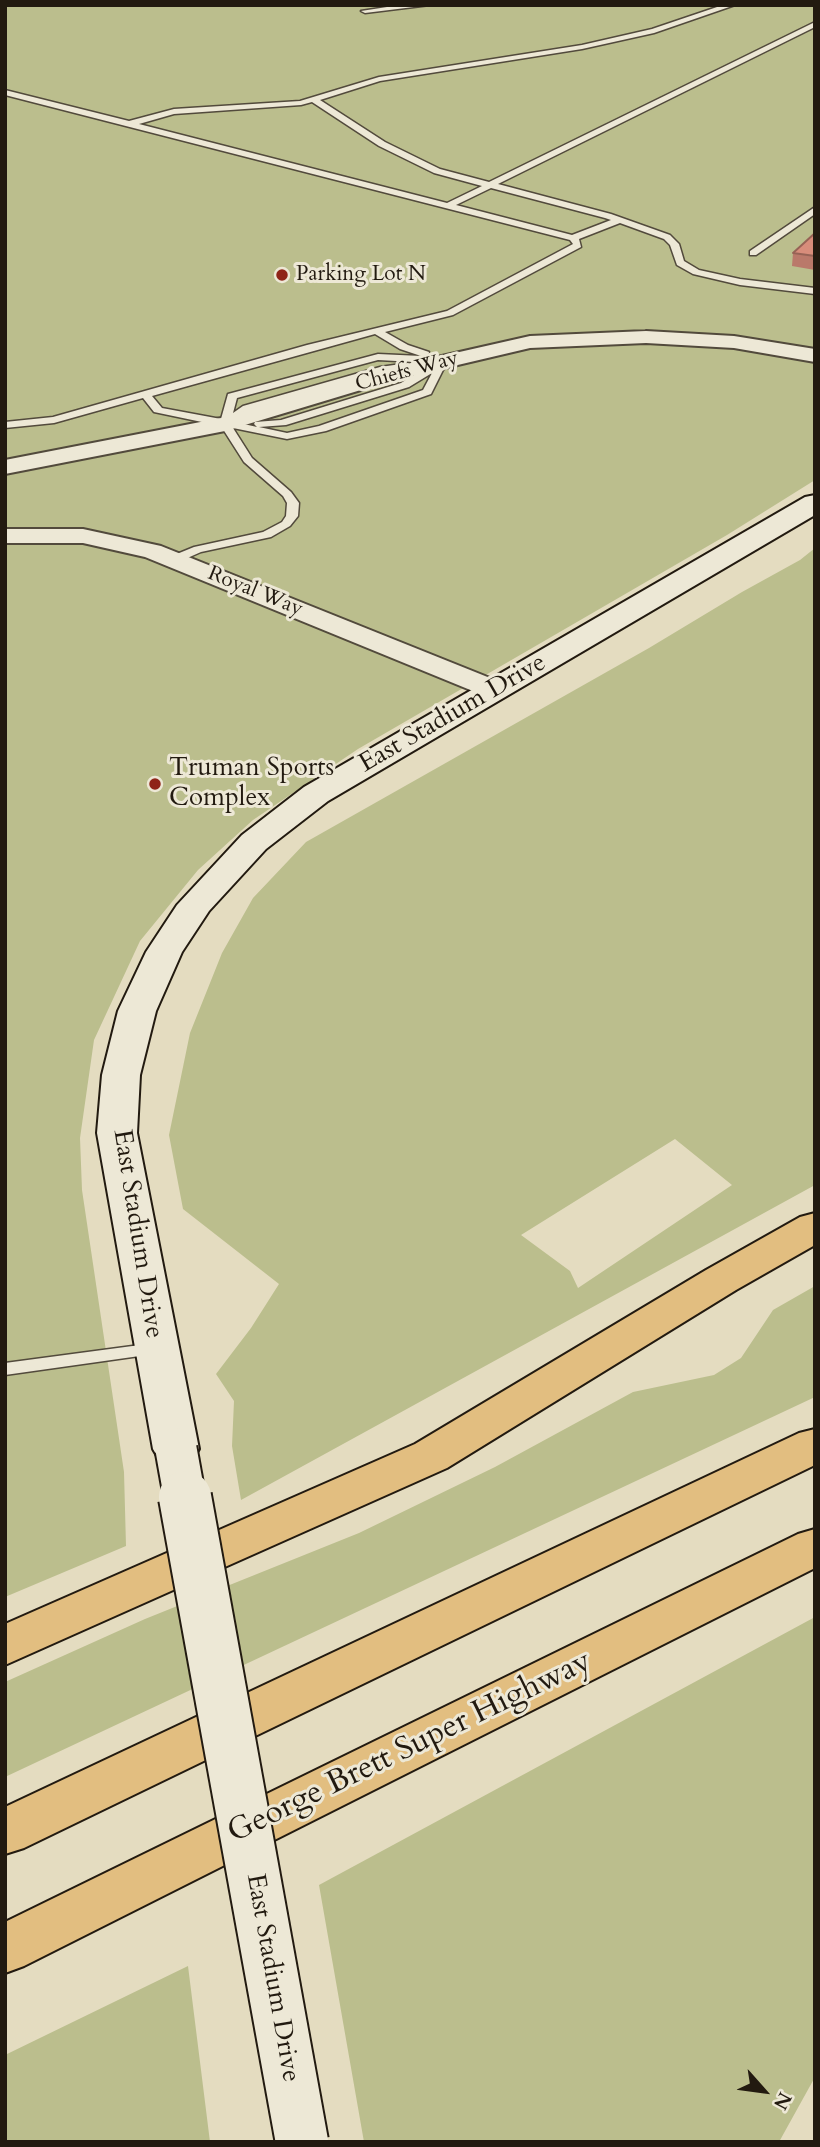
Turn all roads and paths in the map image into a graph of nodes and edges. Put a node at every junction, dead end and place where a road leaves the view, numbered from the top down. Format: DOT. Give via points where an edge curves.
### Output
graph roads {
  1 [pos="426,5"];
  2 [pos="731,5"];
  3 [pos="365,11"];
  4 [pos="815,24"];
  5 [pos="5,92"];
  6 [pos="314,100"];
  7 [pos="128,124"];
  8 [pos="489,185"];
  9 [pos="448,206"];
  10 [pos="815,210"];
  11 [pos="621,220"];
  12 [pos="573,237"];
  13 [pos="753,253"];
  14 [pos="815,291"];
  15 [pos="377,331"];
  16 [pos="815,356"];
  17 [pos="443,360"];
  18 [pos="145,394"];
  19 [pos="225,424"];
  20 [pos="5,425"];
  21 [pos="5,455"];
  22 [pos="63,458"];
  23 [pos="5,467"];
  24 [pos="815,503"];
  25 [pos="5,536"];
  26 [pos="176,559"];
  27 [pos="495,690"];
  28 [pos="815,1227"];
  29 [pos="155,1349"];
  30 [pos="5,1369"];
  31 [pos="815,1445"];
  32 [pos="815,1548"];
  33 [pos="5,1646"];
  34 [pos="5,1832"];
  35 [pos="5,1949"];
  36 [pos="302,2142"];
  1 -- 3 [label="lane"];
  2 -- 6 [label="lane" via="654,31 379,79"];
  4 -- 8 [label="lane"];
  5 -- 7 [label="lane"];
  6 -- 7 [label="lane" via="174,113"];
  6 -- 8 [label="lane" via="382,144 437,171"];
  7 -- 9 [label="lane"];
  8 -- 9 [label="lane"];
  8 -- 11 [label="lane"];
  9 -- 12 [label="lane"];
  10 -- 13 [label="lane"];
  11 -- 12 [label="lane"];
  11 -- 14 [label="lane" via="667,237 680,263 696,272"];
  12 -- 15 [label="lane" via="578,245 465,306"];
  15 -- 17 [label="lane" via="404,347"];
  15 -- 18 [label="lane"];
  16 -- 17 [label="street, Chiefs Way" via="734,342 646,337 530,342"];
  17 -- 19 [label="street, Chiefs Way"];
  17 -- 19 [label="lane" via="427,391 322,429 287,436"];
  18 -- 19 [label="lane" via="158,410"];
  18 -- 20 [label="lane" via="54,420"];
  19 -- 22 [label="street, Chiefs Way"];
  19 -- 26 [label="lane" via="247,460 293,503 292,516 267,535 198,549"];
  21 -- 22 [label="street"];
  22 -- 23 [label="street, Chiefs Way"];
  24 -- 27 [label="main road, East Stadium Drive"];
  25 -- 26 [label="street, Royal Way" via="83,537"];
  26 -- 27 [label="street, Royal Way"];
  27 -- 29 [label="main road, East Stadium Drive" via="316,794 254,842 195,905 164,952 136,1011 121,1075 117,1133"];
  28 -- 33 [label="highway" via="431,1456"];
  29 -- 30 [label="lane"];
  29 -- 36 [label="main road, East Stadium Drive, bridge"];
  31 -- 34 [label="highway"];
  32 -- 35 [label="highway, George Brett Super Highway"];
}
